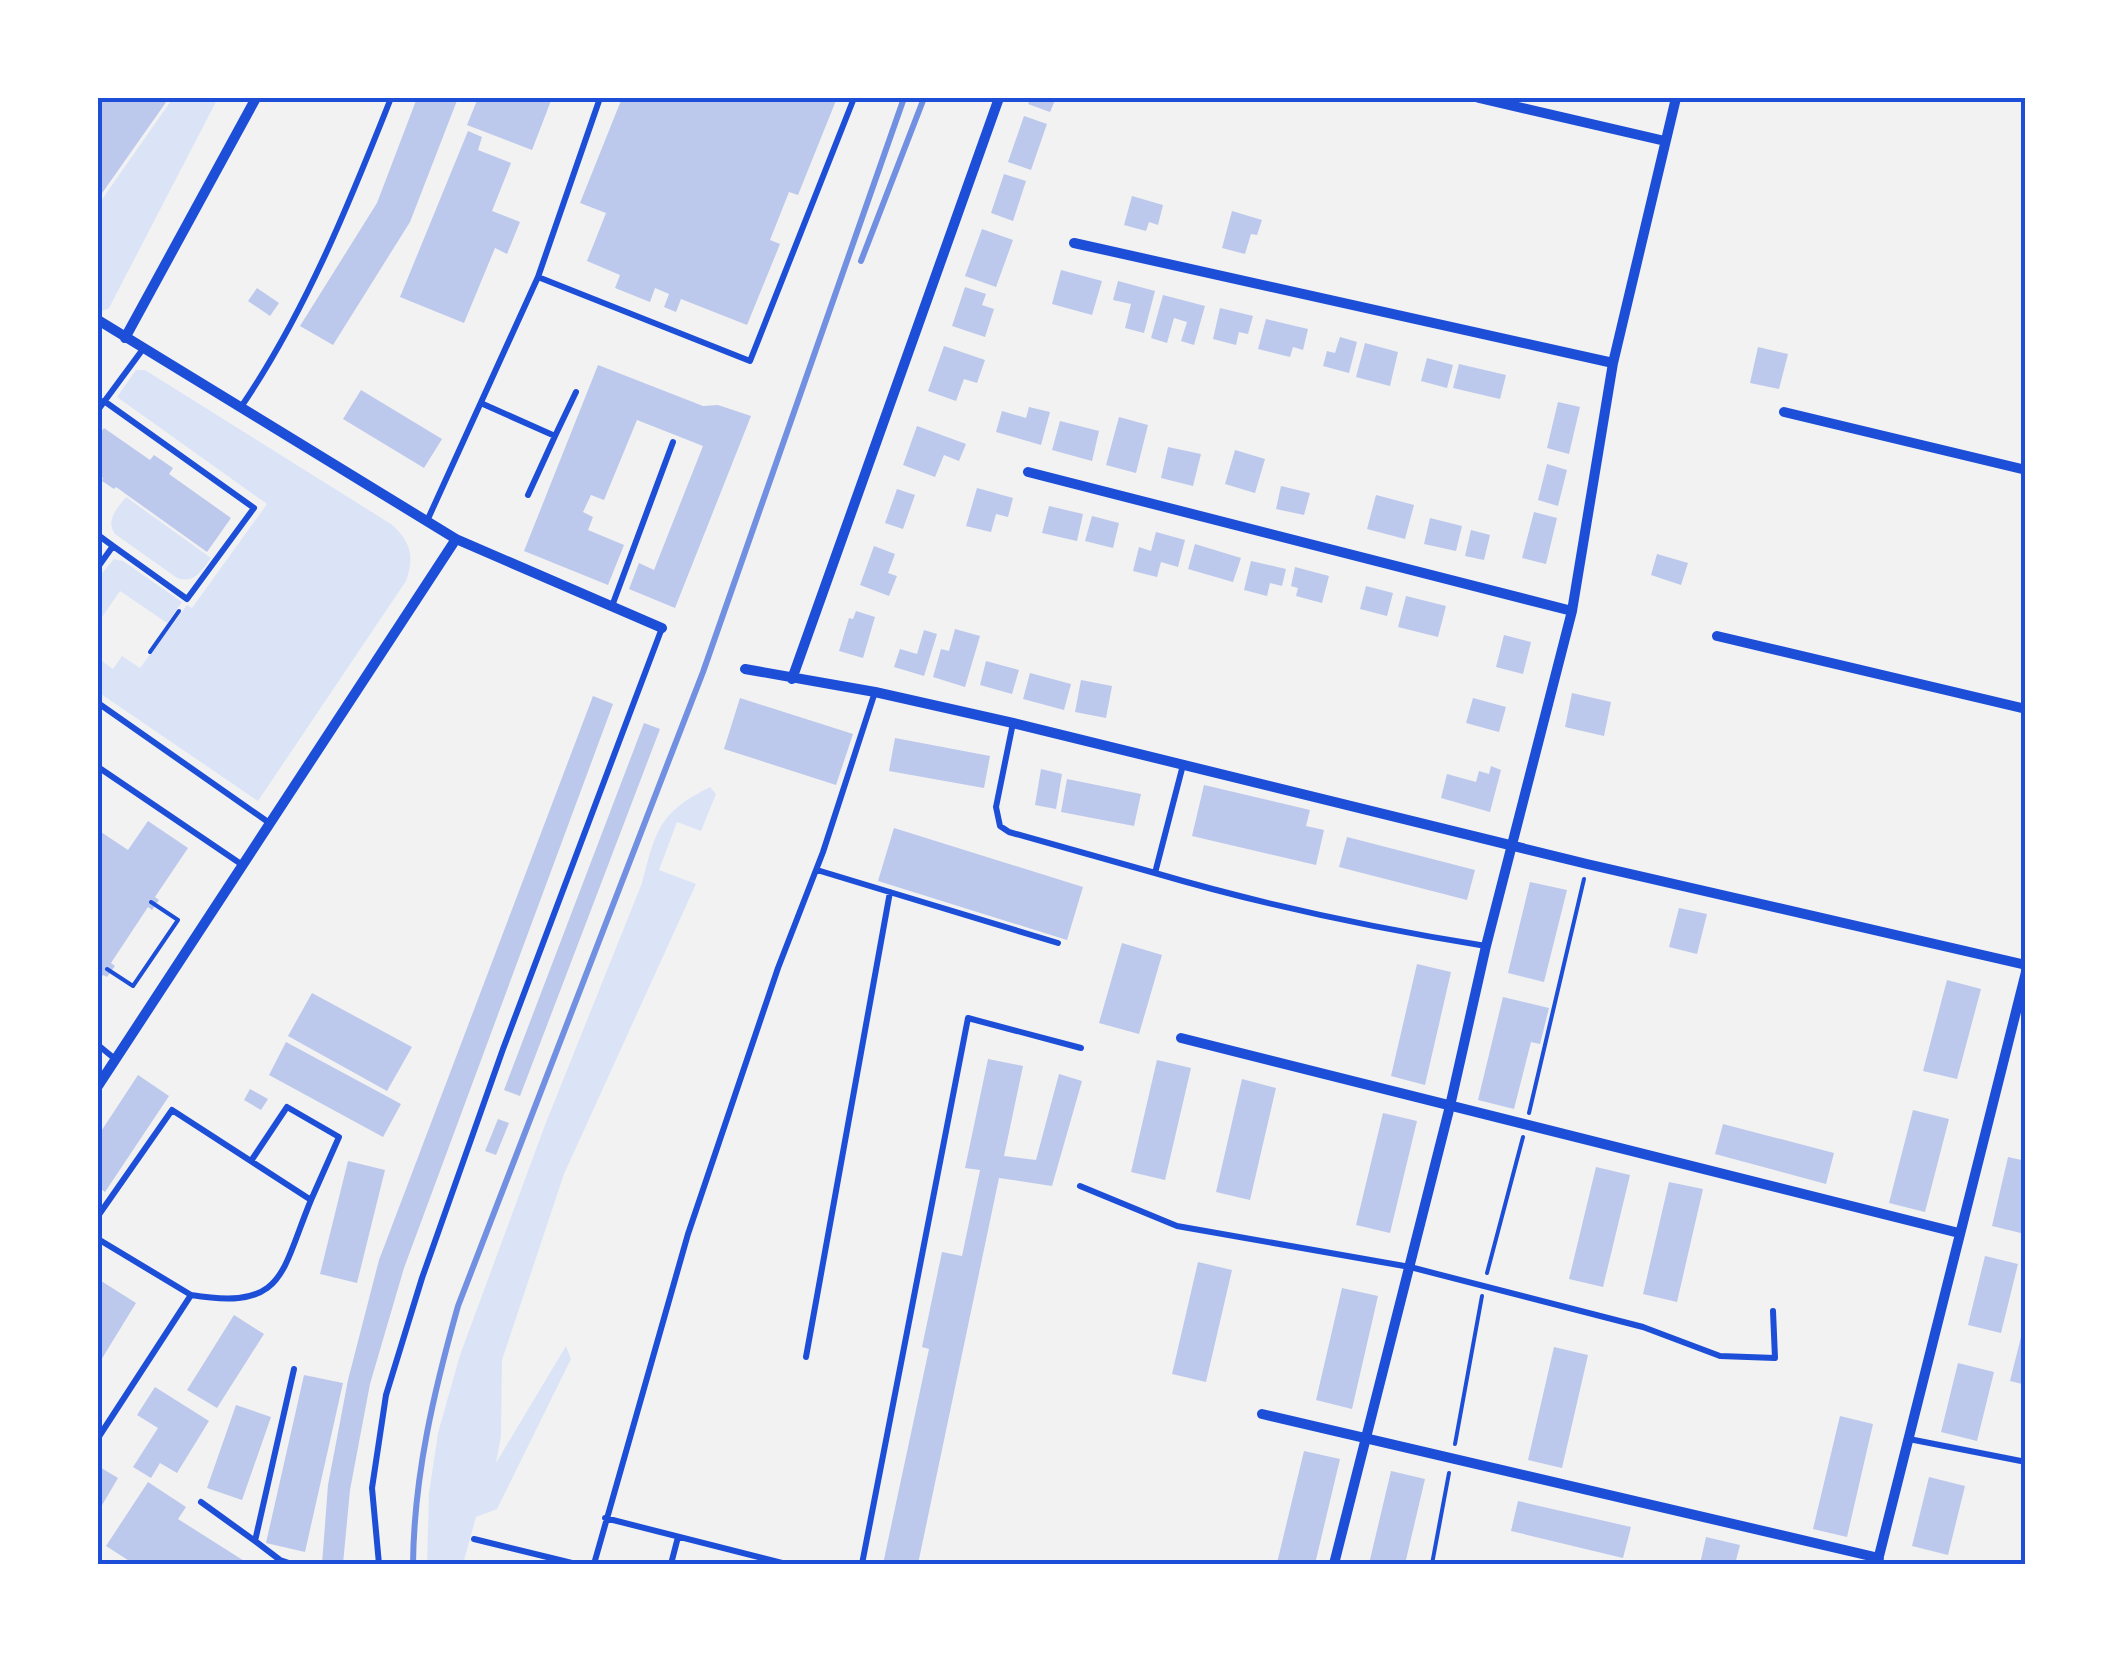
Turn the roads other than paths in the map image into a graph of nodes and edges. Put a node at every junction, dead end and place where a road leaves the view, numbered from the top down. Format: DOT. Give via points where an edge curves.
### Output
graph roads {
  1 [pos="256,98"];
  2 [pos="391,98"];
  3 [pos="600,98"];
  4 [pos="854,98"];
  5 [pos="999,98"];
  6 [pos="1479,98"];
  7 [pos="1676,98"];
  8 [pos="1665,141"];
  9 [pos="1074,242"];
  10 [pos="538,277"];
  11 [pos="98,320"];
  12 [pos="125,338"];
  13 [pos="143,349"];
  14 [pos="1613,363"];
  15 [pos="576,392"];
  16 [pos="104,401"];
  17 [pos="483,404"];
  18 [pos="240,408"];
  19 [pos="98,410"];
  20 [pos="1784,412"];
  21 [pos="555,436"];
  22 [pos="673,442"];
  23 [pos="2026,470"];
  24 [pos="1028,472"];
  25 [pos="528,495"];
  26 [pos="426,522"];
  27 [pos="98,536"];
  28 [pos="456,539"];
  29 [pos="113,546"];
  30 [pos="98,566"];
  31 [pos="612,606"];
  32 [pos="1572,610"];
  33 [pos="662,628"];
  34 [pos="1716,636"];
  35 [pos="745,669"];
  36 [pos="792,679"];
  37 [pos="875,692"];
  38 [pos="98,703"];
  39 [pos="2026,709"];
  40 [pos="1013,723"];
  41 [pos="1184,764"];
  42 [pos="98,767"];
  43 [pos="268,822"];
  44 [pos="1510,846"];
  45 [pos="241,864"];
  46 [pos="817,870"];
  47 [pos="1155,874"];
  48 [pos="890,892"];
  49 [pos="1058,943"];
  50 [pos="1486,946"];
  51 [pos="2026,968"];
  52 [pos="1181,1038"];
  53 [pos="98,1045"];
  54 [pos="1081,1048"];
  55 [pos="116,1059"];
  56 [pos="98,1083"];
  57 [pos="1450,1106"];
  58 [pos="250,1161"];
  59 [pos="1080,1186"];
  60 [pos="312,1200"];
  61 [pos="98,1216"];
  62 [pos="1959,1233"];
  63 [pos="98,1238"];
  64 [pos="1410,1267"];
  65 [pos="190,1295"];
  66 [pos="1773,1311"];
  67 [pos="806,1357"];
  68 [pos="294,1368"];
  69 [pos="1262,1414"];
  70 [pos="1367,1437"];
  71 [pos="98,1438"];
  72 [pos="1906,1438"];
  73 [pos="2026,1462"];
  74 [pos="201,1502"];
  75 [pos="605,1518"];
  76 [pos="678,1536"];
  77 [pos="474,1539"];
  78 [pos="255,1541"];
  79 [pos="1878,1561"];
  80 [pos="292,1564"];
  81 [pos="379,1564"];
  82 [pos="576,1564"];
  83 [pos="594,1564"];
  84 [pos="671,1564"];
  85 [pos="786,1564"];
  86 [pos="862,1564"];
  87 [pos="1334,1564"];
  1 -- 12 [label="street"];
  2 -- 18 [label="lane" via="282,342"];
  3 -- 10 [label="lane"];
  4 -- 10 [label="lane" via="750,362"];
  5 -- 36 [label="street"];
  6 -- 8 [label="street"];
  7 -- 8 [label="street"];
  8 -- 14 [label="street"];
  9 -- 14 [label="street"];
  10 -- 17 [label="lane"];
  11 -- 12 [label="street"];
  12 -- 13 [label="street"];
  13 -- 16 [label="lane"];
  13 -- 18 [label="street"];
  14 -- 32 [label="street"];
  15 -- 21 [label="lane"];
  16 -- 19 [label="lane"];
  16 -- 29 [label="lane" via="254,508 188,599"];
  17 -- 21 [label="lane"];
  17 -- 26 [label="lane"];
  18 -- 26 [label="street"];
  20 -- 23 [label="street"];
  21 -- 25 [label="lane"];
  22 -- 31 [label="lane"];
  24 -- 32 [label="street"];
  26 -- 28 [label="street"];
  27 -- 29 [label="lane"];
  28 -- 31 [label="street"];
  28 -- 43 [label="street"];
  29 -- 30 [label="lane"];
  31 -- 33 [label="street"];
  32 -- 44 [label="street"];
  33 -- 81 [label="lane" via="503,1049 386,1395 372,1488"];
  34 -- 39 [label="street"];
  35 -- 36 [label="street"];
  36 -- 37 [label="street"];
  37 -- 40 [label="street"];
  37 -- 46 [label="lane"];
  38 -- 43 [label="lane"];
  40 -- 41 [label="street"];
  40 -- 47 [label="lane" via="995,814 1000,826"];
  41 -- 44 [label="street"];
  41 -- 47 [label="lane"];
  42 -- 45 [label="lane"];
  43 -- 45 [label="street"];
  44 -- 50 [label="street"];
  44 -- 51 [label="street"];
  45 -- 55 [label="street"];
  46 -- 48 [label="lane"];
  46 -- 75 [label="lane" via="688,1234"];
  47 -- 50 [label="lane" via="1257,903"];
  48 -- 49 [label="lane"];
  48 -- 67 [label="lane"];
  50 -- 57 [label="street"];
  51 -- 62 [label="street"];
  52 -- 57 [label="street"];
  53 -- 55 [label="lane"];
  54 -- 86 [label="lane" via="968,1018"];
  55 -- 56 [label="street"];
  57 -- 62 [label="street"];
  57 -- 64 [label="street"];
  58 -- 60 [label="lane"];
  58 -- 60 [label="lane" via="288,1106 338,1137"];
  58 -- 61 [label="lane" via="172,1110"];
  59 -- 64 [label="lane" via="1177,1226"];
  60 -- 65 [label="lane" via="280,1274 260,1295 227,1301"];
  62 -- 72 [label="street"];
  63 -- 65 [label="lane"];
  64 -- 66 [label="lane" via="1643,1327 1720,1356 1775,1358"];
  64 -- 70 [label="street"];
  65 -- 71 [label="lane"];
  68 -- 78 [label="lane"];
  69 -- 70 [label="street"];
  70 -- 79 [label="street"];
  70 -- 87 [label="street"];
  72 -- 73 [label="lane"];
  72 -- 79 [label="street"];
  74 -- 78 [label="lane"];
  75 -- 76 [label="lane"];
  75 -- 83 [label="lane"];
  76 -- 84 [label="lane"];
  76 -- 85 [label="lane"];
  77 -- 82 [label="lane"];
  78 -- 80 [label="lane"];
}
